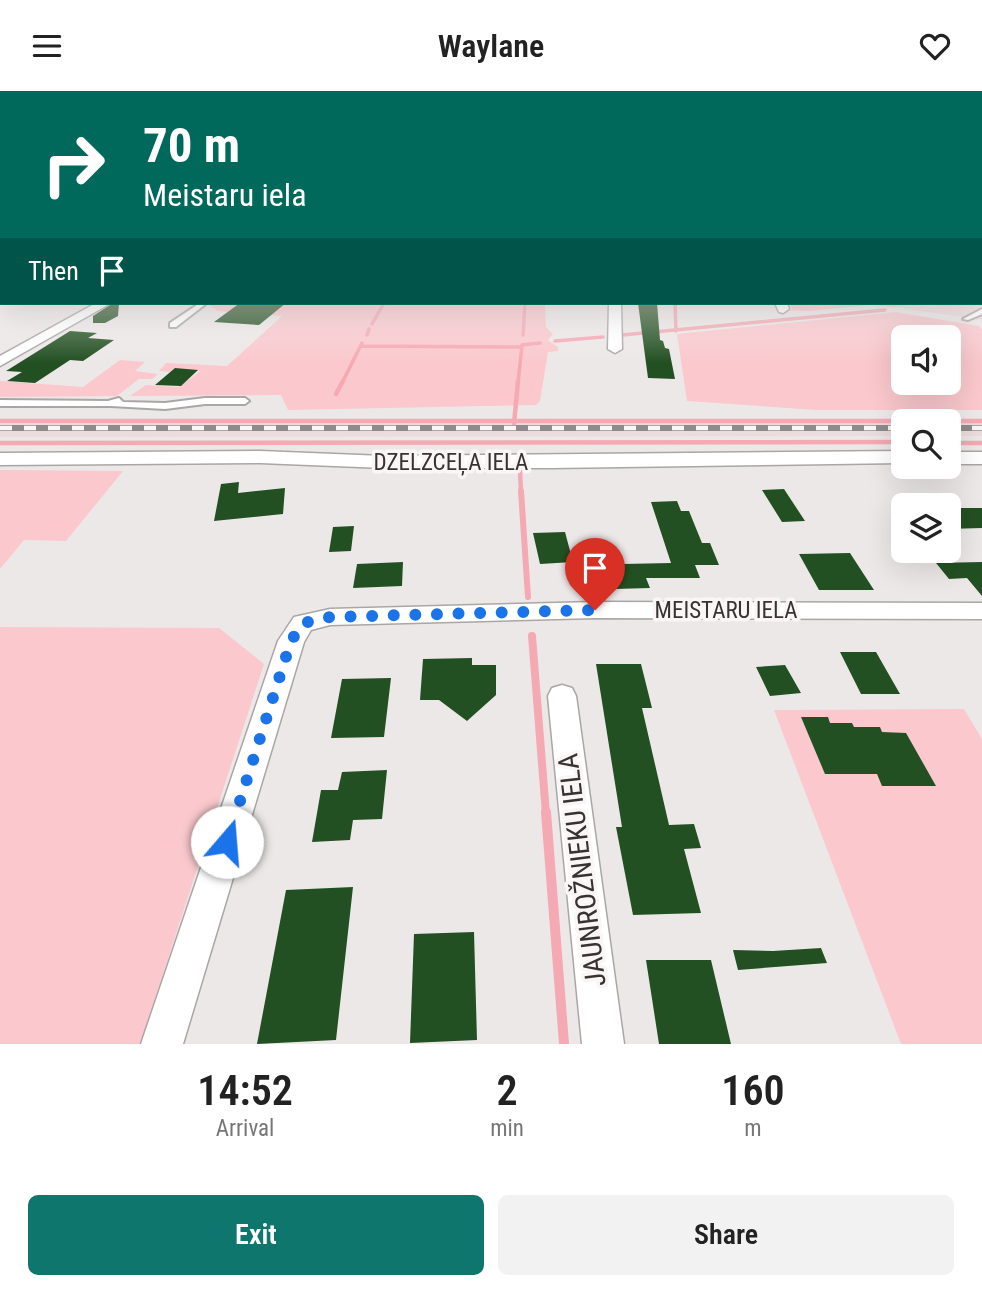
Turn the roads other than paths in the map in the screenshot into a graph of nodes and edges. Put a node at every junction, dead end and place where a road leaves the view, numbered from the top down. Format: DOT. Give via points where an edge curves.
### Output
graph roads {
  1 [pos="101,305"];
  2 [pos="201,305"];
  3 [pos="615,305"];
  4 [pos="982,311"];
  5 [pos="966,319"];
  6 [pos="173,325"];
  7 [pos="619,349"];
  8 [pos="0,362"];
  9 [pos="245,401"];
  10 [pos="0,403"];
  11 [pos="891,457"];
  12 [pos="961,458"];
  13 [pos="982,458"];
  14 [pos="0,459"];
  15 [pos="982,611"];
  16 [pos="562,696"];
  17 [pos="162,1044"];
  18 [pos="603,1044"];
  1 -- 8 [label="street"];
  2 -- 6 [label="lane"];
  3 -- 7 [label="street"];
  4 -- 5 [label="lane"];
  9 -- 10 [label="lane" via="165,406"];
  11 -- 14 [label="street, DZELZCEĻA IELA" via="552,462"];
  12 -- 13 [label="street"];
  15 -- 17 [label="street, MEISTARU IELA" via="595,610 330,617 303,623 291,641"];
  16 -- 18 [label="street, JAUNROŽNIEKU IELA"];
}
